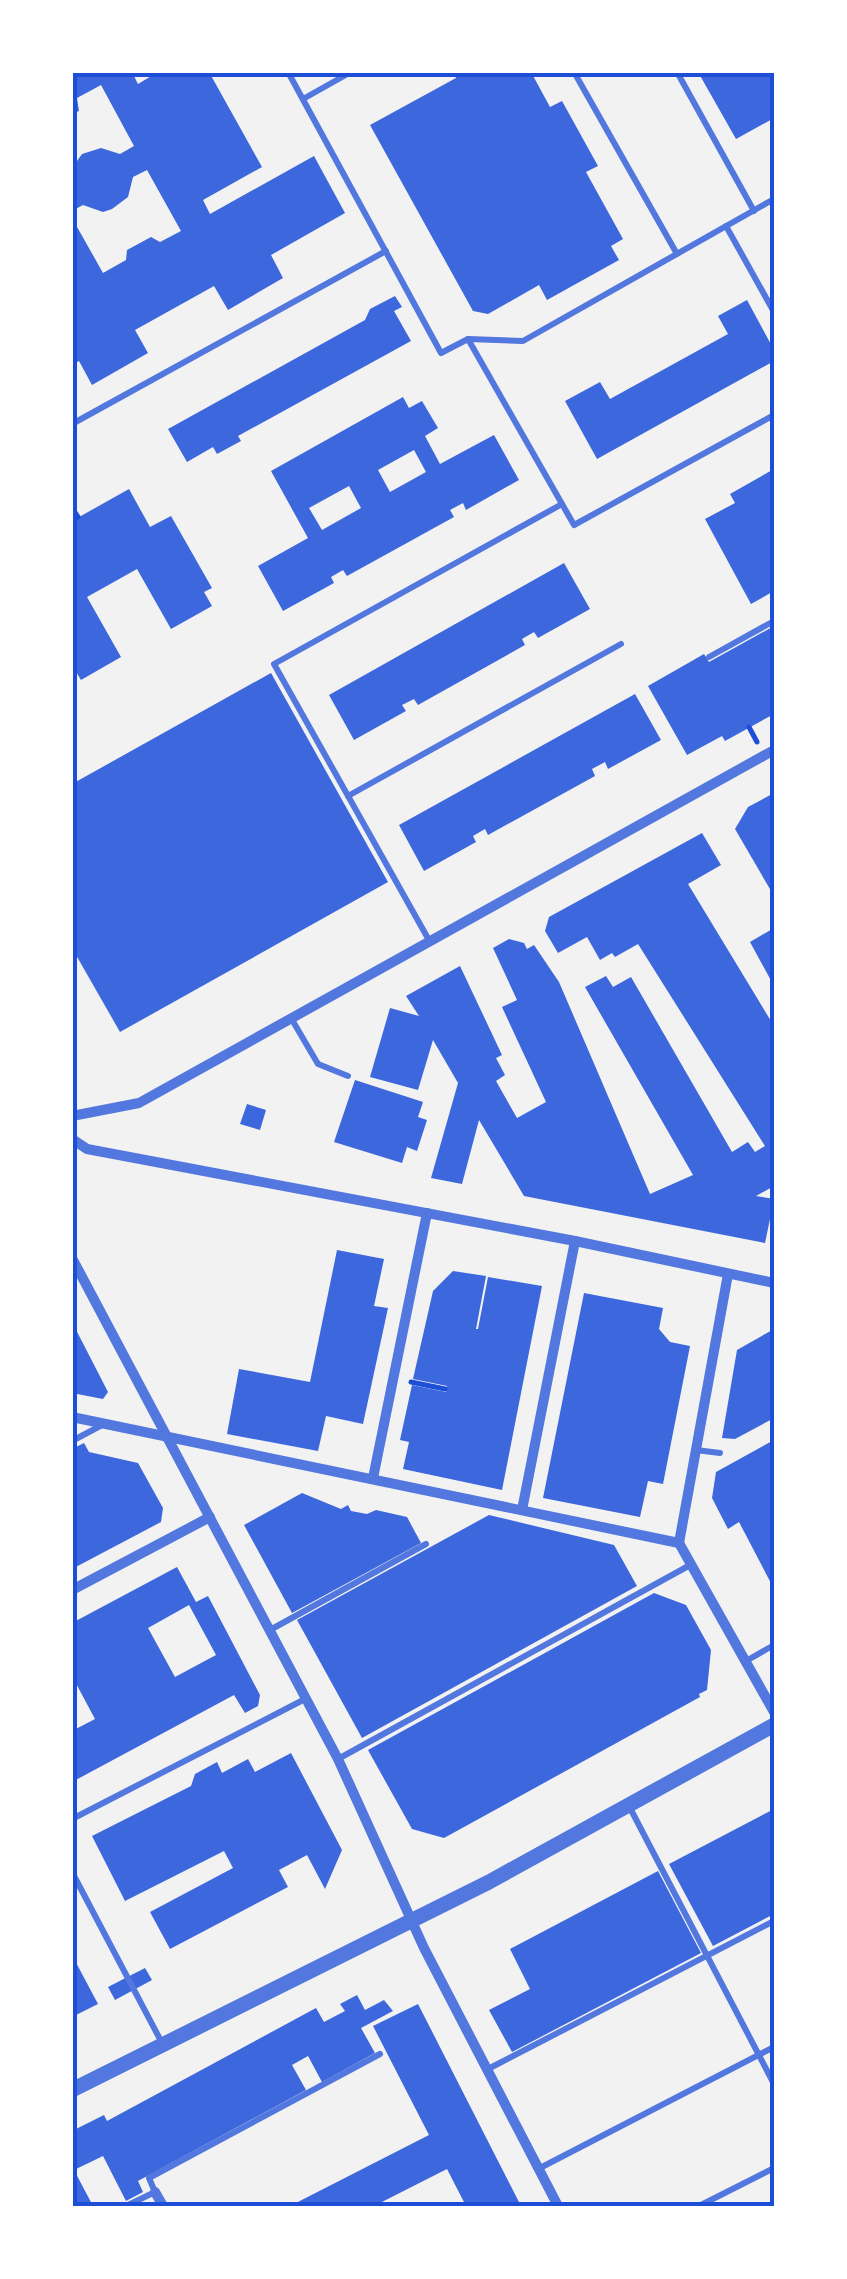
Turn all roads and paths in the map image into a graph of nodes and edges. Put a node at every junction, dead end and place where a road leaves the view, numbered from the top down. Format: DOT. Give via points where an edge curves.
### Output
graph roads {
  1 [pos="288,72"];
  2 [pos="351,72"];
  3 [pos="574,72"];
  4 [pos="677,72"];
  5 [pos="302,99"];
  6 [pos="774,200"];
  7 [pos="754,211"];
  8 [pos="726,226"];
  9 [pos="386,251"];
  10 [pos="677,254"];
  11 [pos="774,312"];
  12 [pos="468,339"];
  13 [pos="774,415"];
  14 [pos="72,424"];
  15 [pos="562,504"];
  16 [pos="72,508"];
  17 [pos="78,518"];
  18 [pos="774,621"];
  19 [pos="620,644"];
  20 [pos="710,657"];
  21 [pos="774,750"];
  22 [pos="348,796"];
  23 [pos="430,942"];
  24 [pos="291,1018"];
  25 [pos="348,1076"];
  26 [pos="72,1116"];
  27 [pos="72,1139"];
  28 [pos="427,1213"];
  29 [pos="575,1240"];
  30 [pos="72,1258"];
  31 [pos="728,1274"];
  32 [pos="774,1283"];
  33 [pos="393,1378"];
  34 [pos="445,1389"];
  35 [pos="72,1417"];
  36 [pos="105,1423"];
  37 [pos="167,1436"];
  38 [pos="72,1441"];
  39 [pos="696,1450"];
  40 [pos="720,1453"];
  41 [pos="372,1478"];
  42 [pos="522,1510"];
  43 [pos="210,1516"];
  44 [pos="679,1542"];
  45 [pos="426,1544"];
  46 [pos="692,1564"];
  47 [pos="72,1590"];
  48 [pos="270,1630"];
  49 [pos="774,1645"];
  50 [pos="746,1661"];
  51 [pos="307,1698"];
  52 [pos="774,1712"];
  53 [pos="774,1725"];
  54 [pos="338,1758"];
  55 [pos="628,1804"];
  56 [pos="72,1819"];
  57 [pos="72,1872"];
  58 [pos="412,1919"];
  59 [pos="774,1921"];
  60 [pos="708,1955"];
  61 [pos="163,2045"];
  62 [pos="774,2047"];
  63 [pos="380,2054"];
  64 [pos="758,2056"];
  65 [pos="488,2070"];
  66 [pos="774,2084"];
  67 [pos="72,2090"];
  68 [pos="774,2168"];
  69 [pos="538,2169"];
  70 [pos="155,2192"];
  71 [pos="126,2206"];
  72 [pos="163,2206"];
  73 [pos="558,2206"];
  74 [pos="699,2206"];
  1 -- 5 [label="lane"];
  2 -- 5 [label="lane"];
  3 -- 10 [label="lane"];
  4 -- 7 [label="lane"];
  5 -- 9 [label="lane"];
  6 -- 7 [label="lane"];
  7 -- 8 [label="lane"];
  8 -- 10 [label="lane"];
  8 -- 11 [label="lane"];
  9 -- 12 [label="lane" via="442,353"];
  9 -- 14 [label="lane"];
  10 -- 12 [label="lane" via="523,340"];
  12 -- 15 [label="lane"];
  13 -- 15 [label="lane" via="574,525"];
  15 -- 22 [label="lane" via="274,664"];
  16 -- 17 [label="path"];
  18 -- 20 [label="lane"];
  19 -- 22 [label="lane"];
  21 -- 23 [label="street"];
  22 -- 23 [label="lane"];
  23 -- 24 [label="street"];
  24 -- 25 [label="lane" via="318,1064"];
  24 -- 26 [label="street" via="139,1104"];
  27 -- 28 [label="street" via="88,1149"];
  28 -- 29 [label="street"];
  28 -- 33 [label="street"];
  29 -- 31 [label="street"];
  29 -- 42 [label="street"];
  30 -- 37 [label="street"];
  31 -- 32 [label="street"];
  31 -- 39 [label="street"];
  33 -- 34 [label="path"];
  33 -- 41 [label="street"];
  35 -- 36 [label="street"];
  36 -- 37 [label="street"];
  36 -- 38 [label="lane"];
  37 -- 41 [label="street"];
  37 -- 43 [label="street"];
  39 -- 40 [label="lane"];
  39 -- 44 [label="street"];
  41 -- 42 [label="street"];
  42 -- 44 [label="street"];
  43 -- 47 [label="street"];
  43 -- 48 [label="street"];
  44 -- 46 [label="street"];
  45 -- 48 [label="lane"];
  46 -- 50 [label="street"];
  46 -- 54 [label="lane"];
  48 -- 51 [label="street"];
  49 -- 50 [label="lane"];
  50 -- 52 [label="street"];
  51 -- 54 [label="street"];
  51 -- 56 [label="lane"];
  53 -- 55 [label="street"];
  54 -- 58 [label="street"];
  55 -- 58 [label="street"];
  55 -- 60 [label="lane"];
  57 -- 61 [label="lane"];
  58 -- 61 [label="street"];
  58 -- 65 [label="street"];
  59 -- 60 [label="lane"];
  60 -- 64 [label="lane"];
  60 -- 65 [label="lane"];
  61 -- 67 [label="street"];
  62 -- 64 [label="lane"];
  63 -- 70 [label="lane" via="148,2178"];
  64 -- 66 [label="lane"];
  64 -- 69 [label="lane"];
  65 -- 69 [label="street"];
  68 -- 74 [label="lane"];
  69 -- 73 [label="street"];
  70 -- 71 [label="lane"];
  70 -- 72 [label="street"];
}
